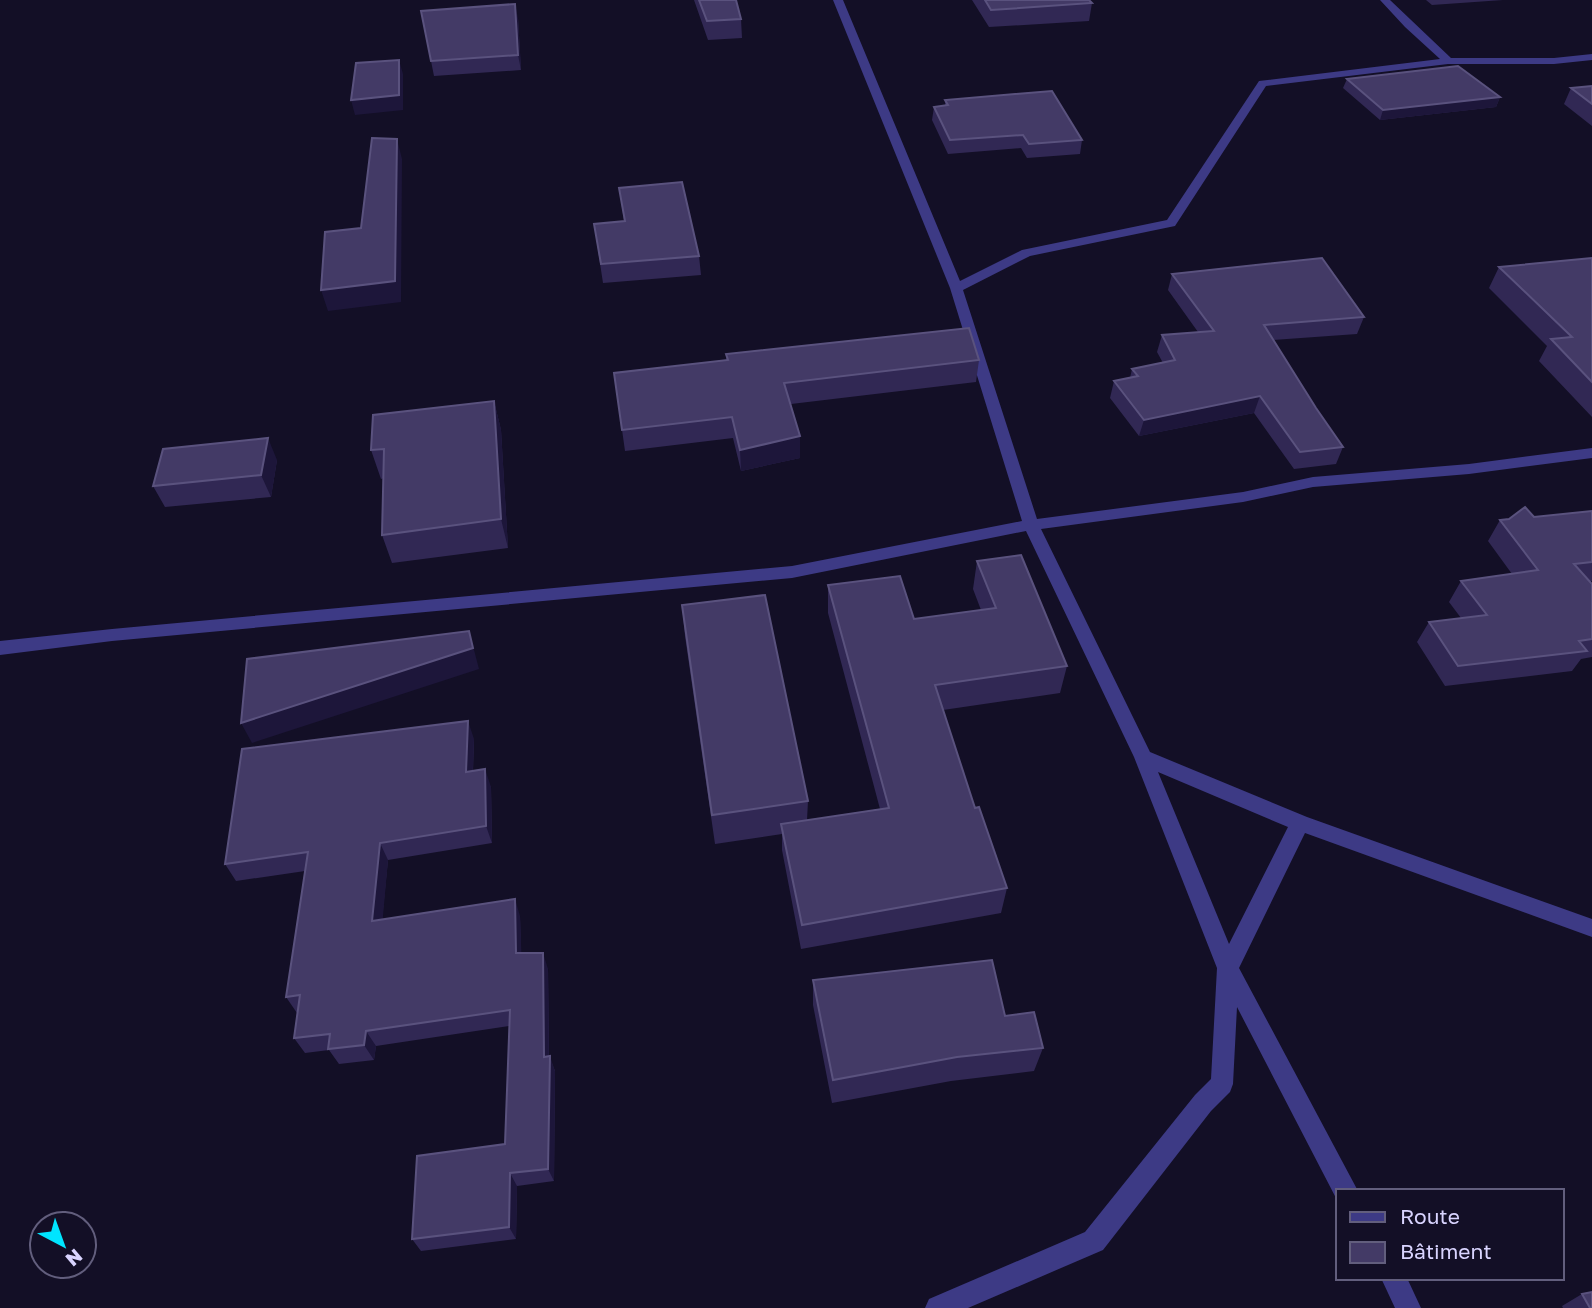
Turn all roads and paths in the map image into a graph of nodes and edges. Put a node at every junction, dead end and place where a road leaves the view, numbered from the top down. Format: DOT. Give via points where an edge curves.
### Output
graph roads {
  1 [pos="838,0"];
  2 [pos="1385,0"];
  3 [pos="1592,57"];
  4 [pos="1448,61"];
  5 [pos="956,288"];
  6 [pos="1592,453"];
  7 [pos="1031,525"];
  8 [pos="0,648"];
  9 [pos="1143,757"];
  10 [pos="1300,823"];
  11 [pos="1592,928"];
  12 [pos="1228,968"];
  13 [pos="1345,1189"];
  14 [pos="1393,1280"];
  15 [pos="938,1308"];
  16 [pos="1408,1308"];
  1 -- 5 [label="street"];
  2 -- 4 [label="street"];
  3 -- 4 [label="street"];
  4 -- 5 [label="street" via="1263,83 1171,223 1026,253"];
  5 -- 7 [label="street"];
  6 -- 7 [label="street" via="1313,482 1243,497"];
  7 -- 8 [label="street" via="792,572"];
  7 -- 9 [label="street"];
  9 -- 10 [label="street"];
  9 -- 12 [label="street"];
  10 -- 11 [label="street"];
  10 -- 12 [label="street"];
  12 -- 13 [label="street"];
  12 -- 15 [label="street" via="1223,1084 1094,1241"];
  14 -- 16 [label="street"];
}
